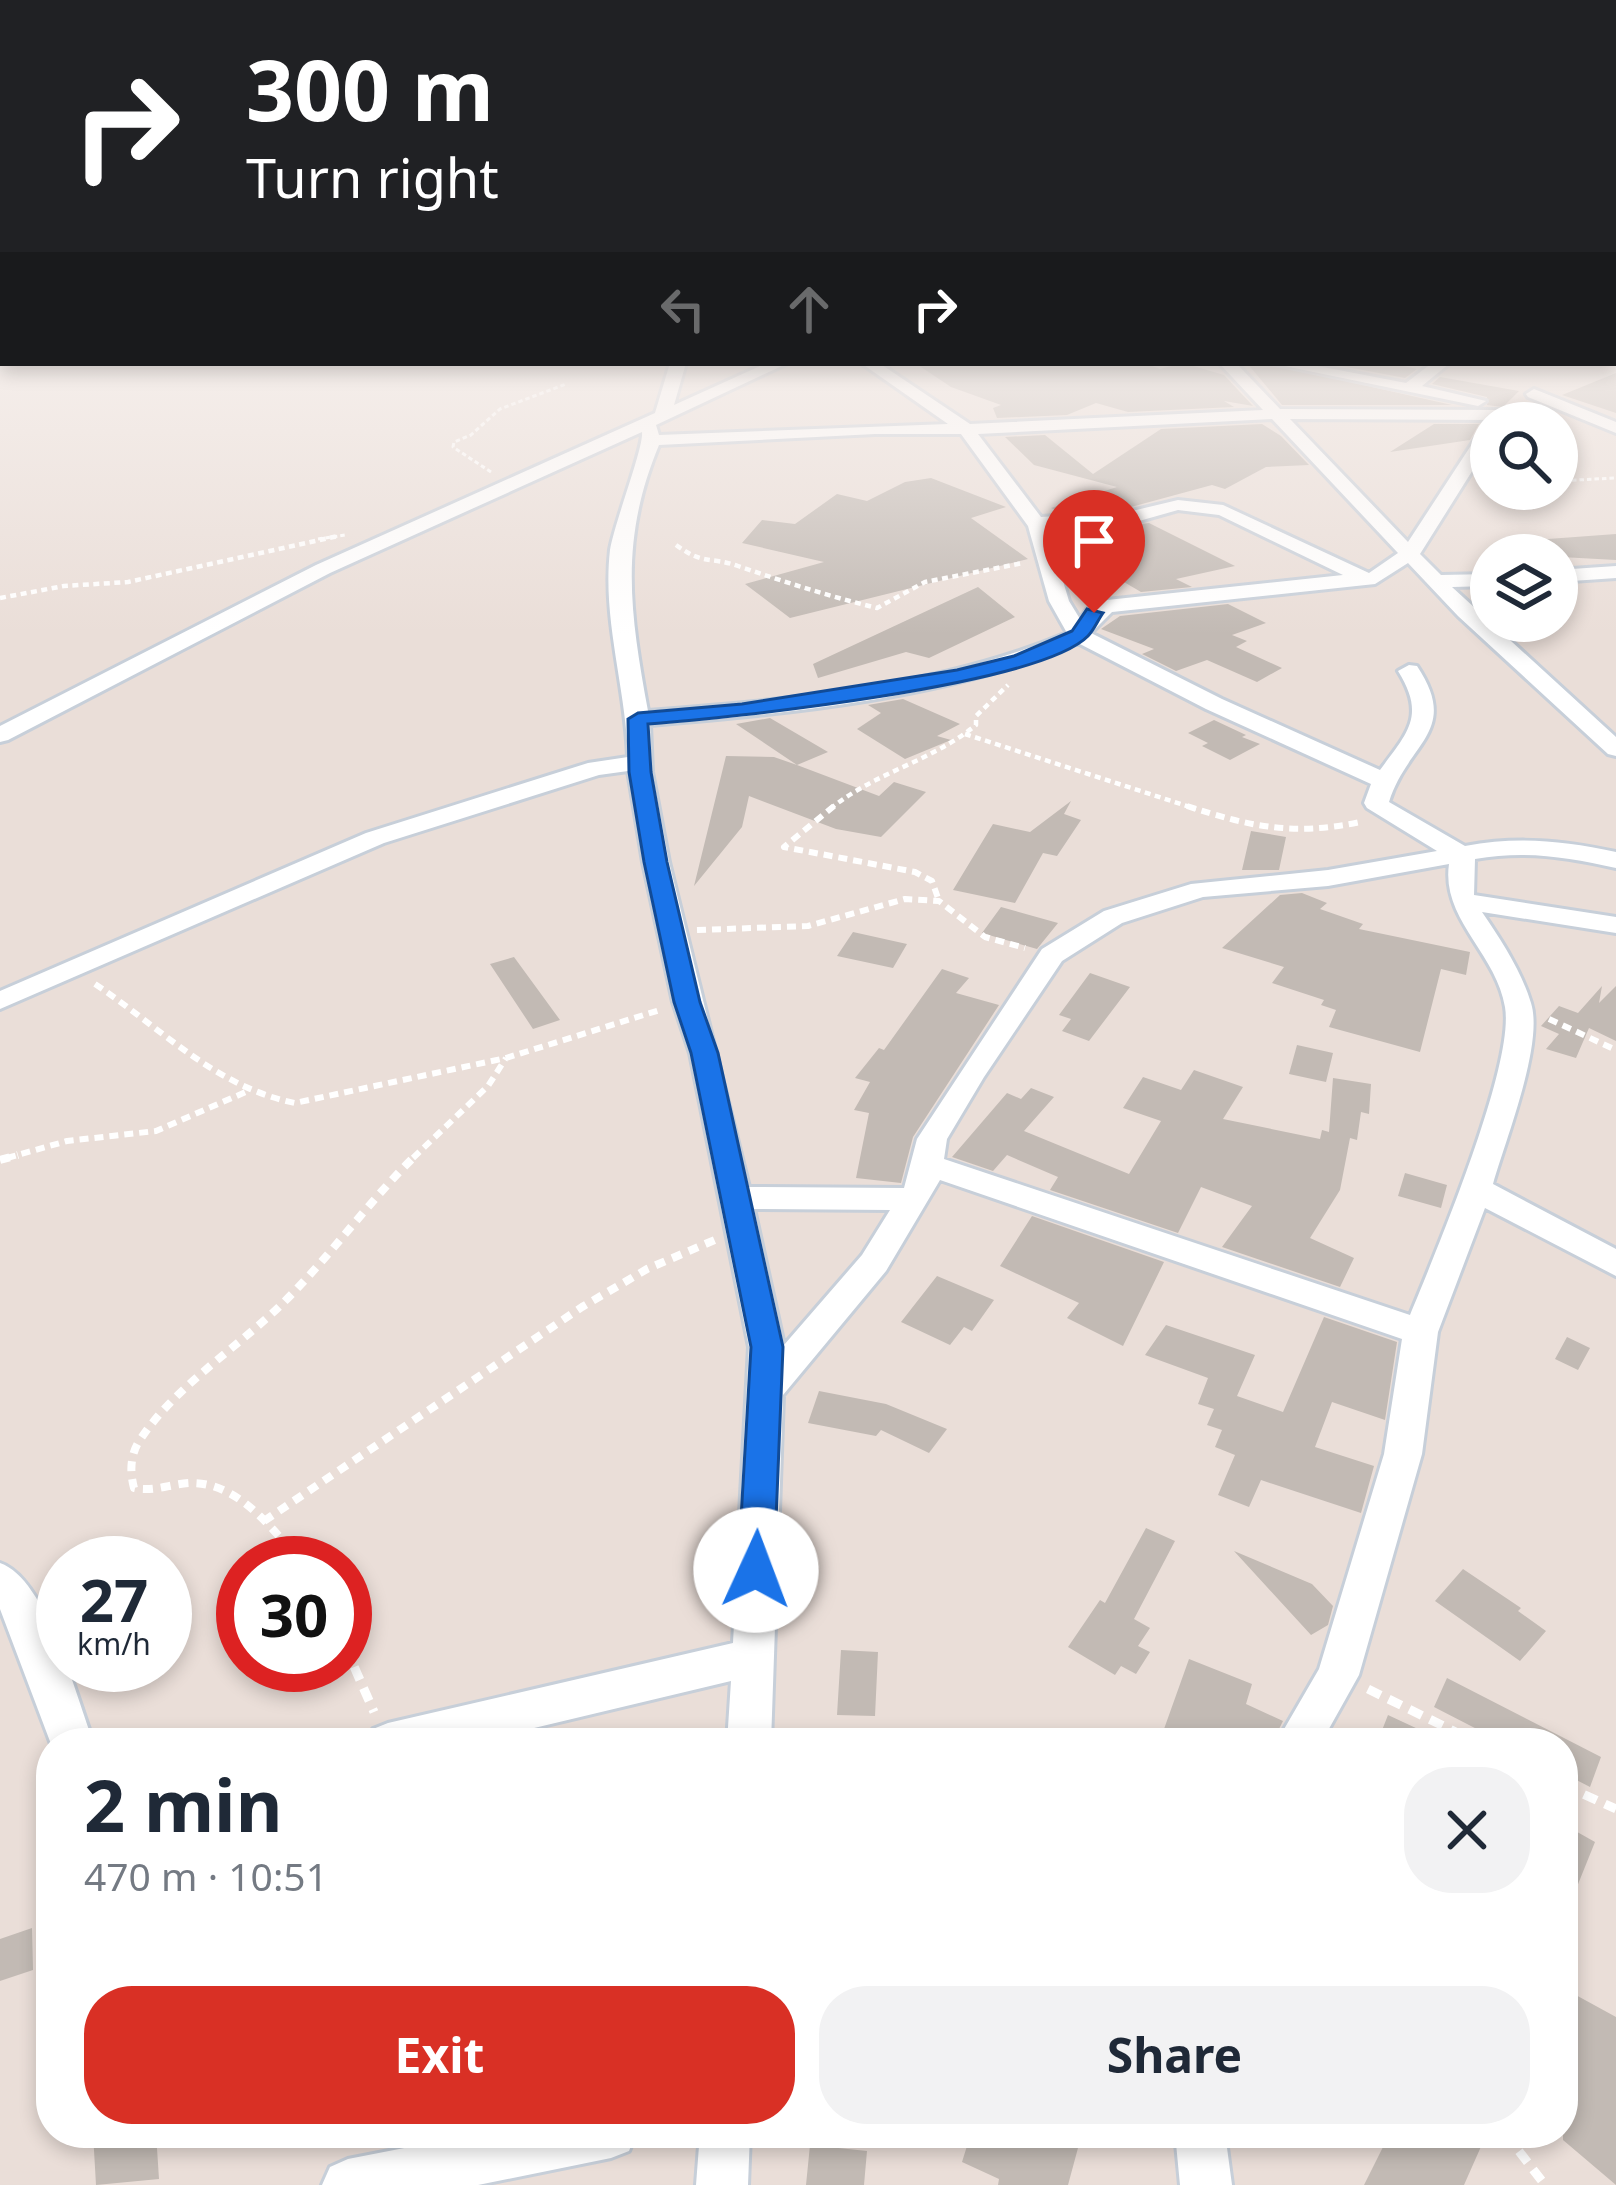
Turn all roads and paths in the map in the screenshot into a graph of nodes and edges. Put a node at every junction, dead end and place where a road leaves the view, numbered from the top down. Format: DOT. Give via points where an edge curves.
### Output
graph roads {
  1 [pos="477,430"];
  2 [pos="649,430"];
  3 [pos="653,430"];
  4 [pos="967,430"];
  5 [pos="1294,430"];
  6 [pos="1470,462"];
  7 [pos="1616,478"];
  8 [pos="1578,480"];
  9 [pos="517,481"];
  10 [pos="1035,523"];
  11 [pos="352,533"];
  12 [pos="676,545"];
  13 [pos="1412,551"];
  14 [pos="1046,559"];
  15 [pos="1616,572"];
  16 [pos="1578,575"];
  17 [pos="1370,578"];
  18 [pos="1436,578"];
  19 [pos="1470,579"];
  20 [pos="0,598"];
  21 [pos="1079,635"];
  22 [pos="1021,660"];
  23 [pos="1409,671"];
  24 [pos="638,719"];
  25 [pos="965,734"];
  26 [pos="0,735"];
  27 [pos="1616,749"];
  28 [pos="640,763"];
  29 [pos="1382,780"];
  30 [pos="1388,814"];
  31 [pos="1462,855"];
  32 [pos="1616,860"];
  33 [pos="939,901"];
  34 [pos="1462,901"];
  35 [pos="1608,918"];
  36 [pos="671,931"];
  37 [pos="1052,955"];
  38 [pos="70,970"];
  39 [pos="0,1001"];
  40 [pos="687,1002"];
  41 [pos="1519,1007"];
  42 [pos="1616,1050"];
  43 [pos="506,1058"];
  44 [pos="248,1090"];
  45 [pos="0,1160"];
  46 [pos="926,1164"];
  47 [pos="1476,1189"];
  48 [pos="910,1199"];
  49 [pos="739,1214"];
  50 [pos="1616,1264"];
  51 [pos="1421,1332"];
  52 [pos="764,1394"];
  53 [pos="264,1521"];
  54 [pos="278,1536"];
  55 [pos="0,1580"];
  56 [pos="753,1658"];
  57 [pos="1338,1675"];
  58 [pos="366,1692"];
  59 [pos="66,1728"];
  60 [pos="382,1728"];
  61 [pos="409,1728"];
  62 [pos="750,1728"];
  63 [pos="1307,1728"];
  64 [pos="1447,1728"];
  65 [pos="1578,1791"];
  66 [pos="1616,1809"];
  67 [pos="535,2148"];
  68 [pos="724,2148"];
  69 [pos="1202,2148"];
  70 [pos="1516,2148"];
  71 [pos="348,2185"];
  72 [pos="722,2185"];
  73 [pos="1206,2185"];
  74 [pos="1544,2185"];
  1 -- 9 [label="path" via="453,447"];
  2 -- 9 [label="street"];
  3 -- 24 [label="street" via="620,549 619,607"];
  4 -- 10 [label="street"];
  5 -- 13 [label="street"];
  6 -- 13 [label="street"];
  7 -- 8 [label="path"];
  9 -- 26 [label="street" via="322,568"];
  10 -- 14 [label="street"];
  10 -- 17 [label="street" via="1202,505"];
  11 -- 20 [label="path" via="128,582"];
  12 -- 14 [label="path" via="698,561 734,564 877,608 925,582"];
  13 -- 17 [label="street"];
  13 -- 18 [label="street"];
  14 -- 21 [label="street"];
  15 -- 16 [label="street"];
  17 -- 18 [label="street"];
  17 -- 21 [label="street" via="1107,606"];
  18 -- 19 [label="street"];
  18 -- 27 [label="street"];
  21 -- 22 [label="street"];
  21 -- 29 [label="street"];
  22 -- 24 [label="street" via="742,710"];
  22 -- 25 [label="path"];
  23 -- 29 [label="street" via="1424,695 1424,719 1404,761"];
  24 -- 28 [label="street"];
  25 -- 30 [label="path" via="1280,831"];
  25 -- 33 [label="path" via="862,783 784,847 916,872 932,881"];
  28 -- 36 [label="street"];
  28 -- 38 [label="street" via="596,768 375,838"];
  29 -- 30 [label="street" via="1376,803"];
  30 -- 31 [label="street"];
  31 -- 32 [label="street" via="1527,845"];
  31 -- 34 [label="street"];
  31 -- 37 [label="street" via="1199,889 1113,917"];
  33 -- 36 [label="path" via="886,902 808,926"];
  33 -- 37 [label="path" via="985,938"];
  34 -- 35 [label="street"];
  34 -- 41 [label="street"];
  36 -- 40 [label="street"];
  37 -- 46 [label="street" via="932,1138"];
  38 -- 39 [label="street"];
  38 -- 44 [label="path"];
  40 -- 43 [label="path"];
  40 -- 49 [label="street"];
  41 -- 42 [label="path"];
  41 -- 47 [label="street" via="1515,1053"];
  43 -- 44 [label="path" via="295,1102"];
  43 -- 53 [label="path" via="287,1300 162,1412 135,1448 134,1488 222,1488"];
  44 -- 45 [label="path" via="156,1131 67,1141"];
  46 -- 48 [label="street"];
  46 -- 51 [label="street"];
  47 -- 50 [label="street"];
  47 -- 51 [label="street"];
  48 -- 49 [label="street"];
  48 -- 52 [label="street" via="874,1263"];
  49 -- 52 [label="street" via="767,1347"];
  49 -- 53 [label="path" via="591,1299"];
  51 -- 57 [label="street" via="1403,1454"];
  52 -- 56 [label="street"];
  53 -- 54 [label="path"];
  55 -- 59 [label="street" via="19,1602"];
  56 -- 61 [label="street"];
  56 -- 62 [label="street"];
  57 -- 63 [label="street"];
  57 -- 64 [label="path"];
  58 -- 60 [label="path"];
  65 -- 66 [label="path"];
  67 -- 71 [label="street"];
  68 -- 72 [label="street"];
  69 -- 73 [label="street"];
  70 -- 74 [label="path"];
}
